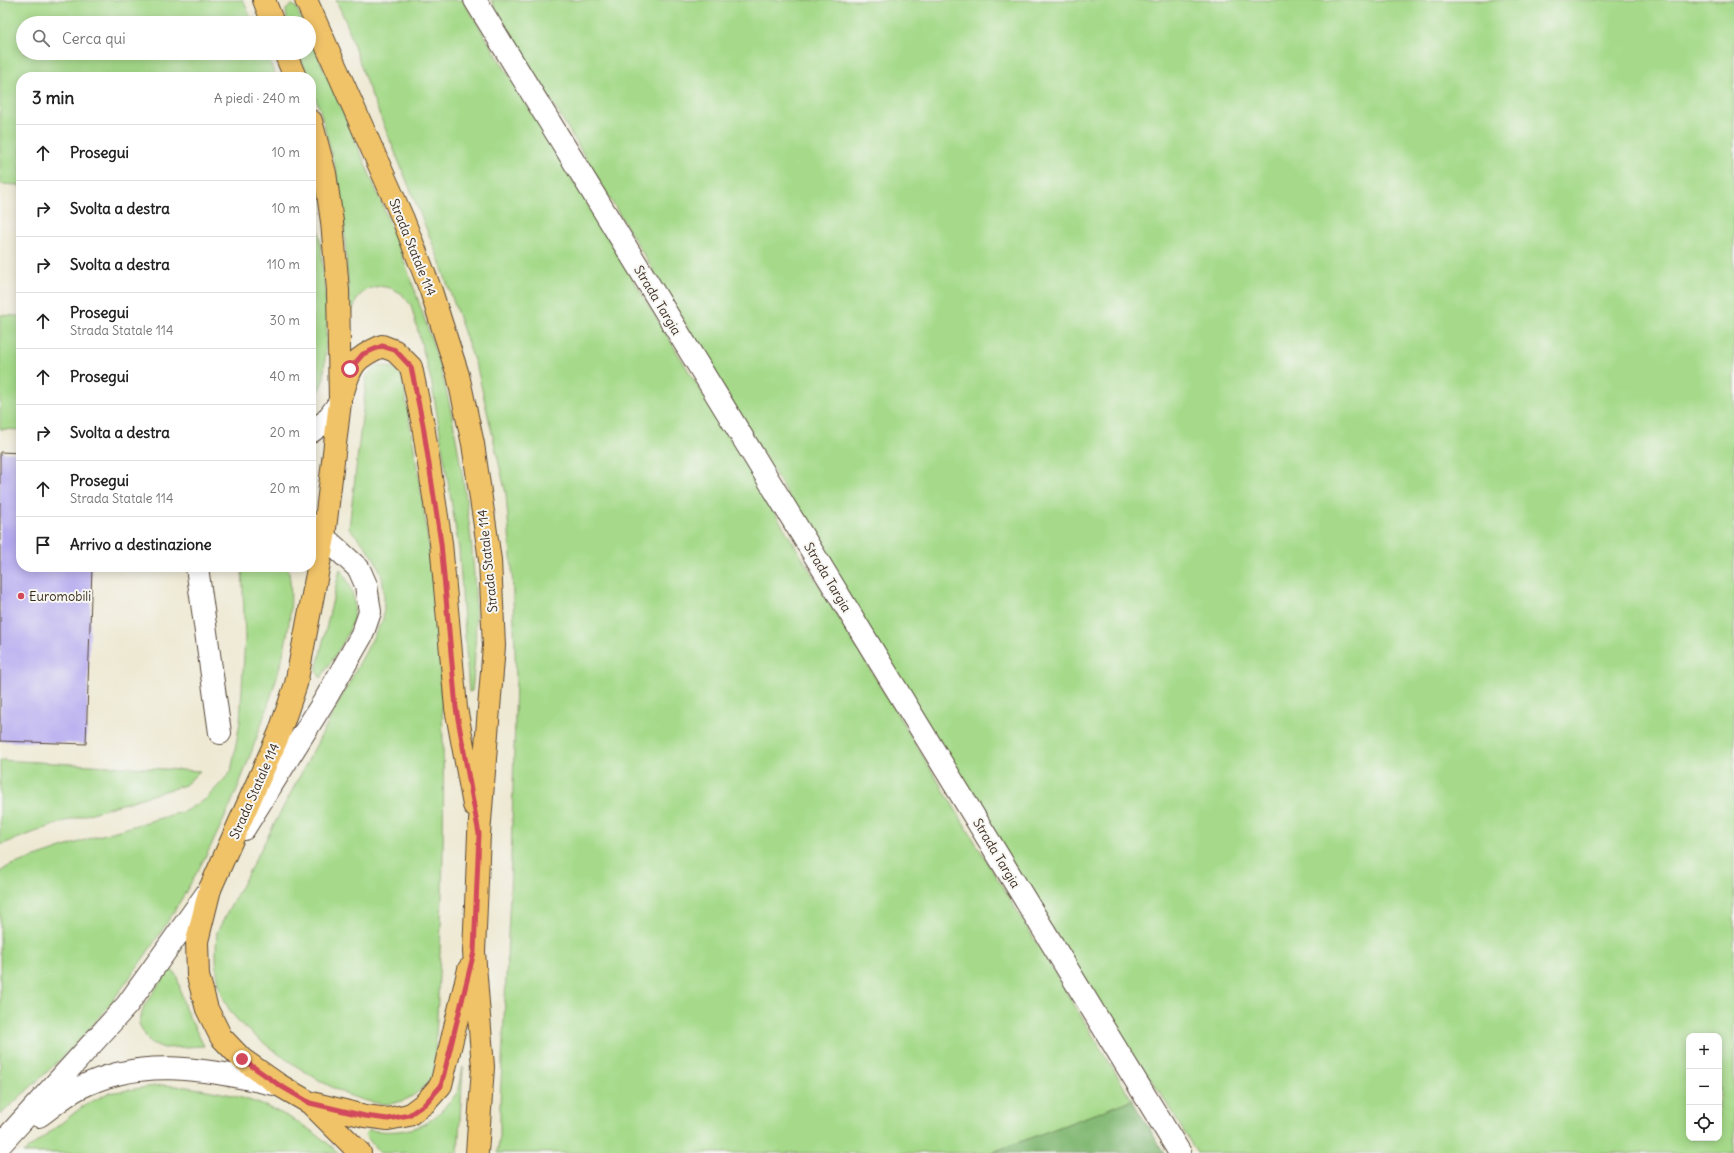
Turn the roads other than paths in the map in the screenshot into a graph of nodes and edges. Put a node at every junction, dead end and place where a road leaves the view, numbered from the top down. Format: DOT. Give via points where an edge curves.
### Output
graph roads {
  1 [pos="264,0"];
  2 [pos="306,0"];
  3 [pos="475,0"];
  4 [pos="270,16"];
  5 [pos="313,16"];
  6 [pos="316,23"];
  7 [pos="288,60"];
  8 [pos="293,72"];
  9 [pos="316,140"];
  10 [pos="340,402"];
  11 [pos="316,428"];
  12 [pos="317,531"];
  13 [pos="197,572"];
  14 [pos="311,572"];
  15 [pos="220,733"];
  16 [pos="479,834"];
  17 [pos="220,868"];
  18 [pos="210,889"];
  19 [pos="474,952"];
  20 [pos="279,1085"];
  21 [pos="310,1103"];
  22 [pos="2,1143"];
  23 [pos="360,1153"];
  24 [pos="477,1153"];
  25 [pos="1180,1153"];
  1 -- 4 [label="main road"];
  2 -- 5 [label="main road, Strada Statale 114"];
  3 -- 25 [label="street, Strada Targia"];
  6 -- 16 [label="main road, Strada Statale 114" via="403,219 431,291 458,375 472,444 490,560 494,646"];
  7 -- 8 [label="main road"];
  9 -- 10 [label="main road, Strada Statale 114" via="325,173 332,222 338,290"];
  10 -- 11 [label="street" via="326,421"];
  10 -- 12 [label="main road, Strada Statale 114"];
  10 -- 16 [label="main road" via="350,369 363,354 382,346 395,350 411,367 423,425 441,543 456,708"];
  12 -- 17 [label="street" via="359,569 366,585 370,612 362,635 326,698"];
  13 -- 15 [label="street"];
  14 -- 17 [label="main road, Strada Statale 114" via="296,684 279,734"];
  16 -- 19 [label="main road, Strada Statale 114"];
  17 -- 18 [label="main road, Strada Statale 114"];
  18 -- 20 [label="main road, Strada Statale 114" via="197,941 198,976 207,1009 221,1037 242,1059"];
  18 -- 22 [label="street" via="127,1006"];
  19 -- 21 [label="main road" via="441,1086 425,1104 409,1115 388,1119"];
  19 -- 24 [label="main road, Strada Statale 114" via="482,1067"];
  20 -- 21 [label="main road, Strada Statale 114"];
  20 -- 22 [label="street" via="211,1071 153,1067 117,1073 78,1088"];
  21 -- 23 [label="main road, Strada Statale 114"];
}
